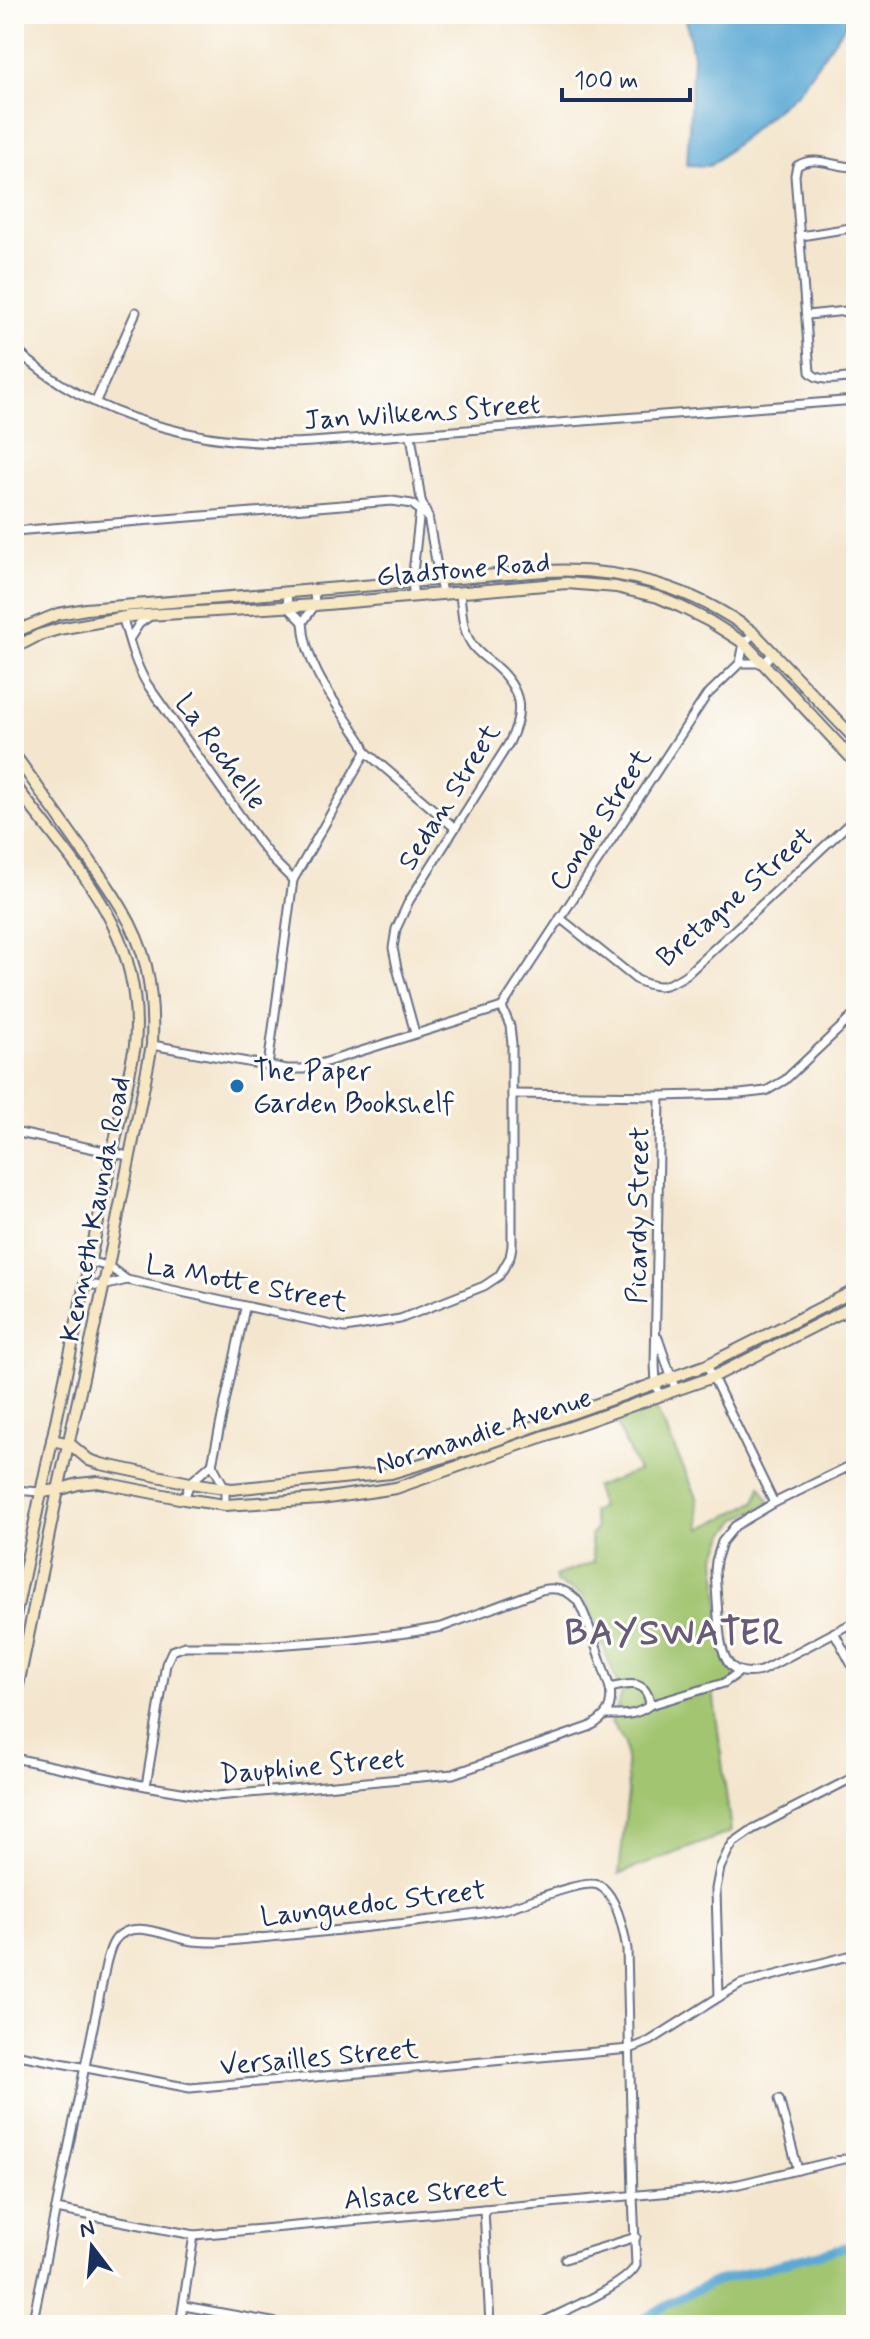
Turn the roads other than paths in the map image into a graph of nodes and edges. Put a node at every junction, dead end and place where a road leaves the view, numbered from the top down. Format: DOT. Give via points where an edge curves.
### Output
graph roads {
  1 [pos="856,167"];
  2 [pos="856,227"];
  3 [pos="801,236"];
  4 [pos="856,310"];
  5 [pos="136,312"];
  6 [pos="807,315"];
  7 [pos="14,348"];
  8 [pos="856,377"];
  9 [pos="856,400"];
  10 [pos="96,401"];
  11 [pos="411,435"];
  12 [pos="421,500"];
  13 [pos="420,511"];
  14 [pos="428,517"];
  15 [pos="14,531"];
  16 [pos="474,576"];
  17 [pos="441,579"];
  18 [pos="412,582"];
  19 [pos="314,591"];
  20 [pos="287,592"];
  21 [pos="476,592"];
  22 [pos="442,594"];
  23 [pos="460,594"];
  24 [pos="414,597"];
  25 [pos="315,605"];
  26 [pos="288,607"];
  27 [pos="152,609"];
  28 [pos="121,612"];
  29 [pos="303,622"];
  30 [pos="14,632"];
  31 [pos="754,633"];
  32 [pos="130,638"];
  33 [pos="744,643"];
  34 [pos="14,648"];
  35 [pos="773,653"];
  36 [pos="740,663"];
  37 [pos="764,663"];
  38 [pos="856,740"];
  39 [pos="366,752"];
  40 [pos="14,754"];
  41 [pos="856,763"];
  42 [pos="14,784"];
  43 [pos="856,817"];
  44 [pos="455,828"];
  45 [pos="77,842"];
  46 [pos="65,852"];
  47 [pos="293,880"];
  48 [pos="560,918"];
  49 [pos="502,1007"];
  50 [pos="856,1013"];
  51 [pos="415,1033"];
  52 [pos="152,1045"];
  53 [pos="268,1066"];
  54 [pos="512,1094"];
  55 [pos="660,1096"];
  56 [pos="14,1132"];
  57 [pos="112,1152"];
  58 [pos="128,1156"];
  59 [pos="89,1262"];
  60 [pos="108,1266"];
  61 [pos="127,1280"];
  62 [pos="85,1284"];
  63 [pos="103,1286"];
  64 [pos="856,1290"];
  65 [pos="856,1305"];
  66 [pos="245,1308"];
  67 [pos="657,1336"];
  68 [pos="75,1340"];
  69 [pos="91,1344"];
  70 [pos="707,1365"];
  71 [pos="713,1377"];
  72 [pos="672,1378"];
  73 [pos="656,1384"];
  74 [pos="676,1391"];
  75 [pos="660,1397"];
  76 [pos="52,1440"];
  77 [pos="70,1444"];
  78 [pos="856,1463"];
  79 [pos="212,1464"];
  80 [pos="358,1478"];
  81 [pos="190,1483"];
  82 [pos="225,1488"];
  83 [pos="14,1490"];
  84 [pos="58,1490"];
  85 [pos="40,1492"];
  86 [pos="361,1494"];
  87 [pos="184,1499"];
  88 [pos="774,1503"];
  89 [pos="225,1505"];
  90 [pos="14,1621"];
  91 [pos="856,1621"];
  92 [pos="834,1632"];
  93 [pos="736,1670"];
  94 [pos="856,1673"];
  95 [pos="610,1688"];
  96 [pos="14,1705"];
  97 [pos="650,1705"];
  98 [pos="606,1715"];
  99 [pos="14,1758"];
  100 [pos="856,1776"];
  101 [pos="146,1786"];
  102 [pos="856,1954"];
  103 [pos="719,1997"];
  104 [pos="630,2049"];
  105 [pos="14,2054"];
  106 [pos="84,2069"];
  107 [pos="779,2099"];
  108 [pos="856,2156"];
  109 [pos="798,2170"];
  110 [pos="633,2196"];
  111 [pos="56,2209"];
  112 [pos="484,2209"];
  113 [pos="194,2235"];
  114 [pos="636,2237"];
  115 [pos="565,2259"];
  116 [pos="184,2306"];
  117 [pos="32,2325"];
  118 [pos="180,2325"];
  119 [pos="288,2325"];
  120 [pos="490,2325"];
  121 [pos="537,2325"];
  1 -- 3 [label="street" via="814,160 797,166"];
  2 -- 3 [label="street"];
  3 -- 6 [label="street"];
  4 -- 6 [label="street"];
  5 -- 10 [label="street"];
  6 -- 8 [label="street" via="812,374 820,379"];
  7 -- 10 [label="street, Jan Wilkens Street" via="71,390"];
  9 -- 11 [label="street, Jan Wilkens Street"];
  10 -- 11 [label="street, Jan Wilkens Street" via="152,423 221,440 277,444"];
  11 -- 12 [label="street"];
  12 -- 13 [label="street"];
  12 -- 14 [label="street"];
  13 -- 14 [label="street"];
  13 -- 15 [label="street" via="392,501"];
  13 -- 18 [label="street"];
  14 -- 17 [label="street"];
  16 -- 17 [label="street, Gladstone Road"];
  16 -- 21 [label="street"];
  16 -- 31 [label="street, Gladstone Road" via="565,570 618,573 687,594"];
  17 -- 18 [label="street, Gladstone Road"];
  17 -- 22 [label="street"];
  18 -- 19 [label="street, Gladstone Road"];
  18 -- 24 [label="street"];
  19 -- 20 [label="street, Gladstone Road"];
  19 -- 25 [label="street"];
  20 -- 26 [label="street"];
  20 -- 27 [label="street, Gladstone Road"];
  21 -- 23 [label="street, Gladstone Road"];
  21 -- 33 [label="street, Gladstone Road" via="567,583 616,587 681,607"];
  22 -- 23 [label="street, Gladstone Road"];
  22 -- 24 [label="street, Gladstone Road"];
  23 -- 44 [label="street, Sedan Street" via="468,638 510,682 520,710 509,743"];
  24 -- 25 [label="street, Gladstone Road"];
  25 -- 26 [label="street, Gladstone Road"];
  25 -- 29 [label="street"];
  26 -- 27 [label="street, Gladstone Road"];
  26 -- 29 [label="street"];
  27 -- 28 [label="street, Gladstone Road"];
  27 -- 32 [label="street"];
  28 -- 30 [label="street, Gladstone Road" via="58,614"];
  28 -- 32 [label="street, La Rochelle"];
  28 -- 34 [label="street, Gladstone Road" via="39,635"];
  29 -- 39 [label="street" via="311,664"];
  31 -- 33 [label="street"];
  31 -- 35 [label="street, Gladstone Road"];
  32 -- 47 [label="street, La Rochelle" via="147,684 266,851"];
  33 -- 36 [label="street"];
  33 -- 37 [label="street, Gladstone Road"];
  35 -- 37 [label="street"];
  35 -- 38 [label="street, Gladstone Road"];
  36 -- 37 [label="street"];
  36 -- 48 [label="street, Conde Street" via="706,696"];
  37 -- 41 [label="street, Gladstone Road"];
  39 -- 44 [label="street"];
  39 -- 47 [label="street"];
  40 -- 45 [label="street, Kenneth Kaunda Road"];
  42 -- 46 [label="street, Kenneth Kaunda Road"];
  43 -- 48 [label="street, Bretagne Street" via="687,974 662,987 637,980"];
  44 -- 51 [label="street, Sedan Street" via="400,917 394,937"];
  45 -- 46 [label="street"];
  45 -- 52 [label="street, Kenneth Kaunda Road" via="139,944 151,1002"];
  46 -- 57 [label="street, Kenneth Kaunda Road" via="109,912 132,975 135,1046"];
  47 -- 53 [label="street"];
  48 -- 49 [label="street, Conde Street"];
  49 -- 51 [label="street"];
  49 -- 54 [label="street, La Motte Street" via="511,1035"];
  50 -- 55 [label="street" via="785,1080 766,1091"];
  51 -- 53 [label="street" via="304,1069"];
  52 -- 53 [label="street"];
  52 -- 58 [label="street, Kenneth Kaunda Road"];
  54 -- 55 [label="street"];
  54 -- 66 [label="street, La Motte Street" via="512,1246 494,1281 400,1319 359,1327"];
  55 -- 67 [label="street, Picardy Street"];
  56 -- 57 [label="street"];
  57 -- 58 [label="street"];
  57 -- 59 [label="street, Kenneth Kaunda Road"];
  58 -- 60 [label="street, Kenneth Kaunda Road"];
  59 -- 60 [label="street, La Motte Street"];
  59 -- 62 [label="street, Kenneth Kaunda Road"];
  60 -- 61 [label="street, La Motte Street"];
  60 -- 63 [label="street, Kenneth Kaunda Road"];
  61 -- 63 [label="street, La Motte Street"];
  61 -- 66 [label="street, La Motte Street"];
  62 -- 63 [label="street, La Motte Street"];
  62 -- 68 [label="street, Kenneth Kaunda Road"];
  63 -- 69 [label="street, Kenneth Kaunda Road"];
  64 -- 70 [label="street, Normandie Avenue"];
  65 -- 71 [label="street, Normandie Avenue"];
  66 -- 79 [label="street"];
  67 -- 72 [label="street, Picardy Street"];
  67 -- 73 [label="street, Picardy Street"];
  68 -- 69 [label="street"];
  68 -- 76 [label="street, Kenneth Kaunda Road"];
  69 -- 77 [label="street, Kenneth Kaunda Road"];
  70 -- 71 [label="street"];
  70 -- 72 [label="street, Normandie Avenue"];
  71 -- 74 [label="street, Normandie Avenue"];
  71 -- 88 [label="street"];
  72 -- 73 [label="street, Normandie Avenue"];
  72 -- 74 [label="street, Picardy Street"];
  73 -- 75 [label="street, Picardy Street"];
  73 -- 80 [label="street, Normandie Avenue" via="471,1449"];
  74 -- 75 [label="street, Normandie Avenue"];
  75 -- 86 [label="street, Normandie Avenue" via="408,1485"];
  76 -- 77 [label="street, Normandie Avenue"];
  76 -- 85 [label="street, Kenneth Kaunda Road"];
  77 -- 81 [label="street, Normandie Avenue" via="95,1463"];
  77 -- 84 [label="street, Kenneth Kaunda Road"];
  78 -- 88 [label="street"];
  79 -- 81 [label="street"];
  79 -- 82 [label="street"];
  80 -- 82 [label="street, Normandie Avenue"];
  80 -- 86 [label="street"];
  81 -- 82 [label="street, Normandie Avenue"];
  81 -- 87 [label="street"];
  82 -- 89 [label="street"];
  83 -- 85 [label="street"];
  84 -- 85 [label="street, Normandie Avenue"];
  84 -- 87 [label="street, Normandie Avenue" via="98,1482"];
  84 -- 96 [label="street, Kenneth Kaunda Road"];
  85 -- 90 [label="street, Kenneth Kaunda Road"];
  86 -- 89 [label="street, Normandie Avenue"];
  87 -- 89 [label="street, Normandie Avenue"];
  88 -- 93 [label="street" via="735,1526 716,1561 721,1642"];
  91 -- 92 [label="street, Dauphine Street"];
  92 -- 93 [label="street, Dauphine Street" via="761,1671"];
  92 -- 94 [label="street"];
  93 -- 97 [label="street, Dauphine Street" via="724,1683"];
  95 -- 97 [label="street" via="639,1686"];
  95 -- 98 [label="street"];
  95 -- 101 [label="street" via="578,1601 553,1588 427,1630 260,1646 185,1646 172,1651 166,1664"];
  97 -- 98 [label="street, Dauphine Street" via="641,1712"];
  98 -- 101 [label="street, Dauphine Street" via="589,1727 472,1768 429,1777 217,1796"];
  99 -- 101 [label="street, Dauphine Street"];
  100 -- 103 [label="street" via="753,1829 733,1843 722,1860 716,1889"];
  102 -- 103 [label="street" via="741,1984"];
  103 -- 104 [label="street"];
  104 -- 106 [label="street, Versailles Street" via="205,2088"];
  104 -- 106 [label="street, Launguedoc Street" via="625,1936 607,1892 589,1884 475,1915 356,1929 200,1943 127,1931 110,1948"];
  104 -- 110 [label="street"];
  105 -- 106 [label="street, Versailles Street"];
  106 -- 111 [label="street"];
  107 -- 109 [label="street"];
  108 -- 109 [label="street, Alsace Street"];
  109 -- 110 [label="street, Alsace Street" via="739,2184"];
  110 -- 112 [label="street, Alsace Street"];
  110 -- 114 [label="street"];
  111 -- 113 [label="street, Alsace Street"];
  111 -- 117 [label="street"];
  112 -- 113 [label="street, Alsace Street"];
  112 -- 120 [label="street"];
  113 -- 116 [label="street"];
  114 -- 115 [label="street"];
  114 -- 121 [label="street" via="636,2265 628,2278"];
  116 -- 118 [label="street"];
  116 -- 119 [label="street"];
}
